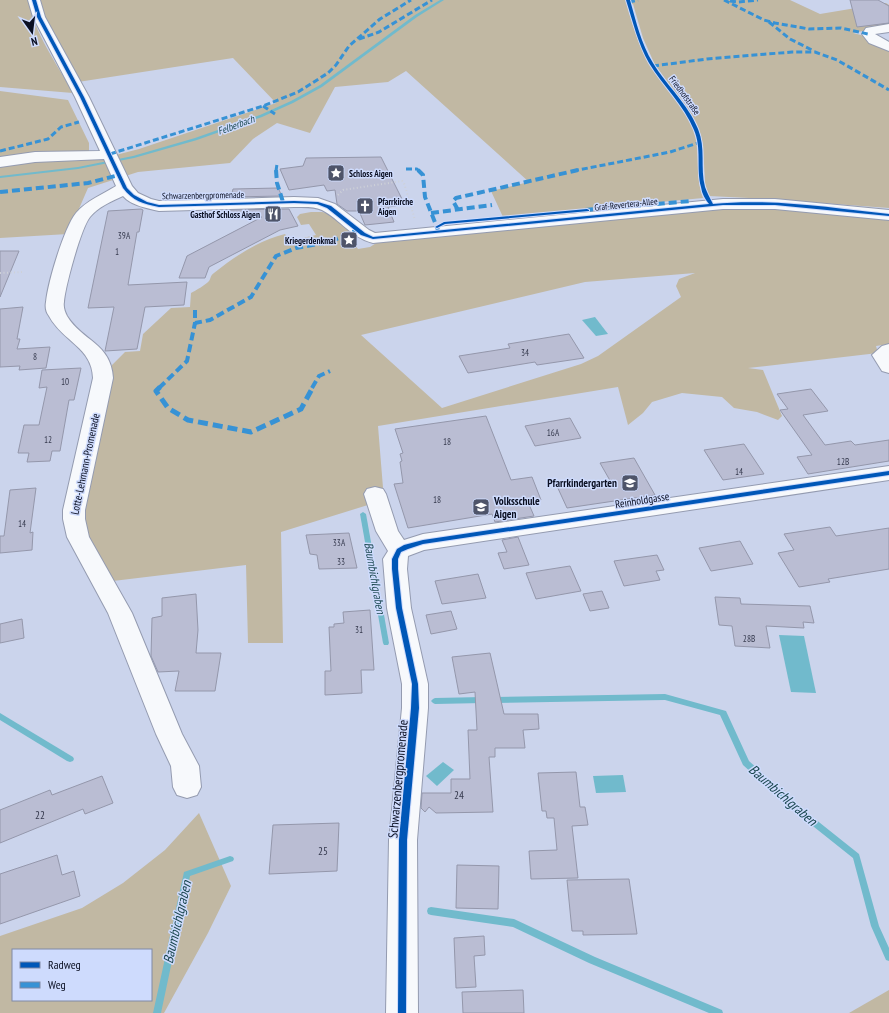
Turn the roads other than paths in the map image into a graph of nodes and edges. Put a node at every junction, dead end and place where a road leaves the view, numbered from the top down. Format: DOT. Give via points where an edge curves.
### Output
graph roads {
  1 [pos="34,0"];
  2 [pos="889,28"];
  3 [pos="889,47"];
  4 [pos="113,159"];
  5 [pos="0,162"];
  6 [pos="125,188"];
  7 [pos="889,215"];
  8 [pos="366,236"];
  9 [pos="889,350"];
  10 [pos="889,367"];
  11 [pos="889,473"];
  12 [pos="375,494"];
  13 [pos="399,551"];
  14 [pos="187,787"];
  15 [pos="402,1013"];
  1 -- 4 [label="street, Schwarzenbergpromenade" via="39,17"];
  2 -- 3 [label="street" via="868,34"];
  4 -- 5 [label="street" via="94,156 35,157"];
  4 -- 6 [label="street, Schwarzenbergpromenade"];
  6 -- 8 [label="street, Schwarzenbergpromenade" via="132,196 159,206 309,202 329,207"];
  6 -- 14 [label="street, Lotte-Lehmann-Promenade" via="81,218 55,298 55,309 60,319 98,356 104,368 74,519 76,533 120,613 169,734 185,766"];
  7 -- 8 [label="street, Graf-Revertera-Allee" via="775,204 727,203 373,238"];
  9 -- 10 [label="street" via="882,355"];
  11 -- 13 [label="street, Reinholdgasse" via="423,542"];
  12 -- 13 [label="street" via="388,531"];
  13 -- 15 [label="street, Schwarzenbergpromenade" via="395,559 396,588 413,670 415,698 404,840"];
}
